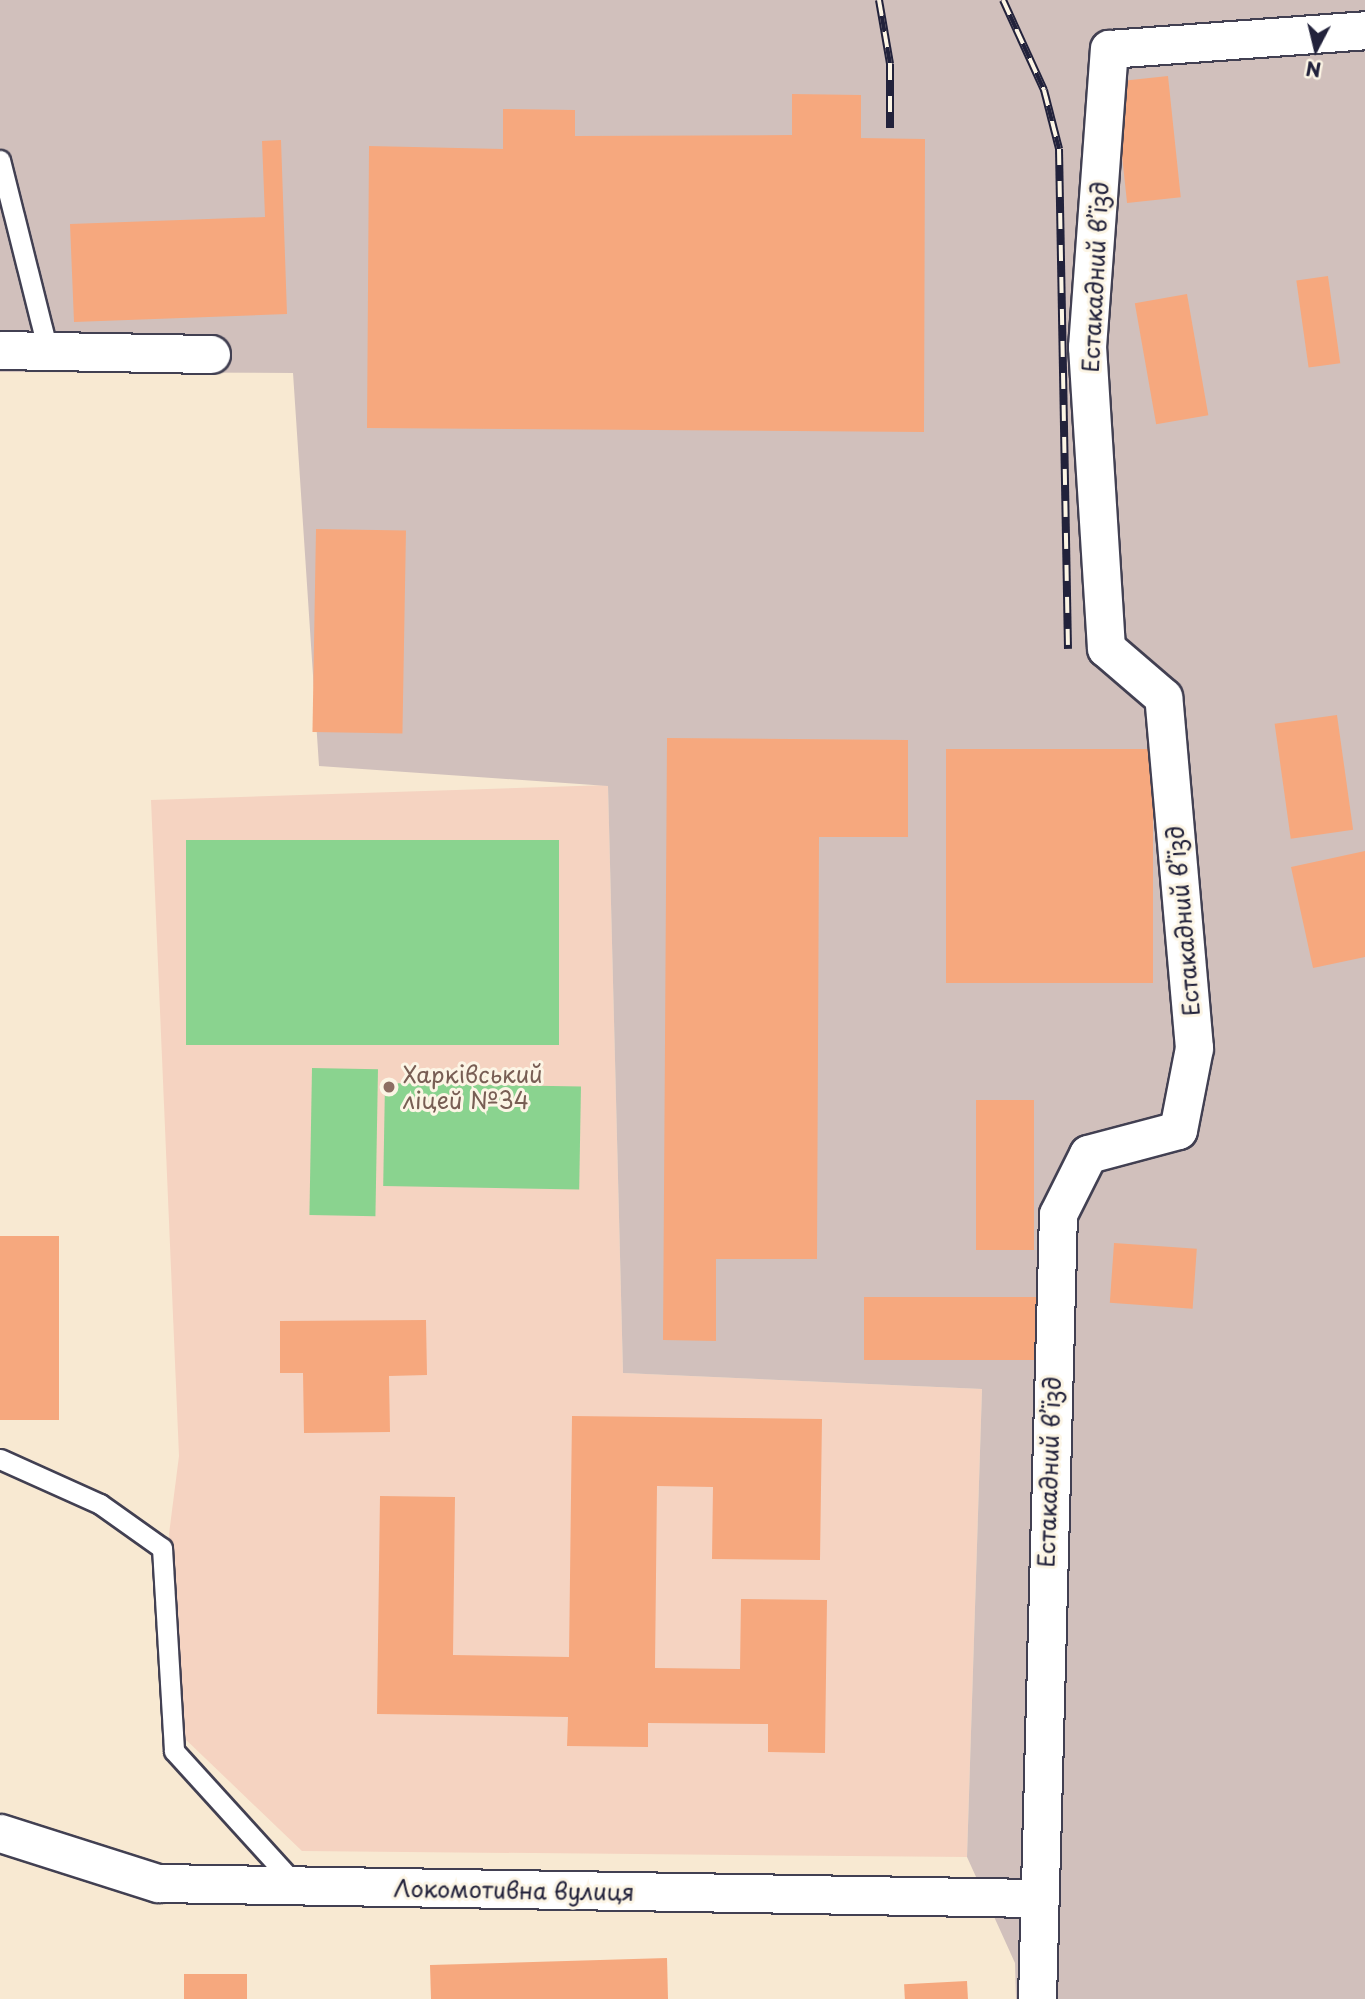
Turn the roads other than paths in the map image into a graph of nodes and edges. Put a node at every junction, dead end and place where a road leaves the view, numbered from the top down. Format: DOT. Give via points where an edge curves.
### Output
graph roads {
  1 [pos="1365,30"];
  2 [pos="0,160"];
  3 [pos="0,350"];
  4 [pos="48,351"];
  5 [pos="211,354"];
  6 [pos="0,1459"];
  7 [pos="0,1833"];
  8 [pos="297,1886"];
  9 [pos="1035,1898"];
  10 [pos="1037,1999"];
  1 -- 9 [label="street, Естакадний в’їзд" via="1109,49 1087,347 1106,648 1163,697 1194,1048 1178,1130 1088,1154 1058,1214"];
  2 -- 4 [label="lane"];
  3 -- 4 [label="street"];
  4 -- 5 [label="street"];
  6 -- 8 [label="lane" via="100,1504 162,1548 174,1751"];
  7 -- 8 [label="street, Локомотивна вулиця" via="158,1883"];
  8 -- 9 [label="street, Локомотивна вулиця"];
  9 -- 10 [label="street, Естакадний в’їзд"];
}
